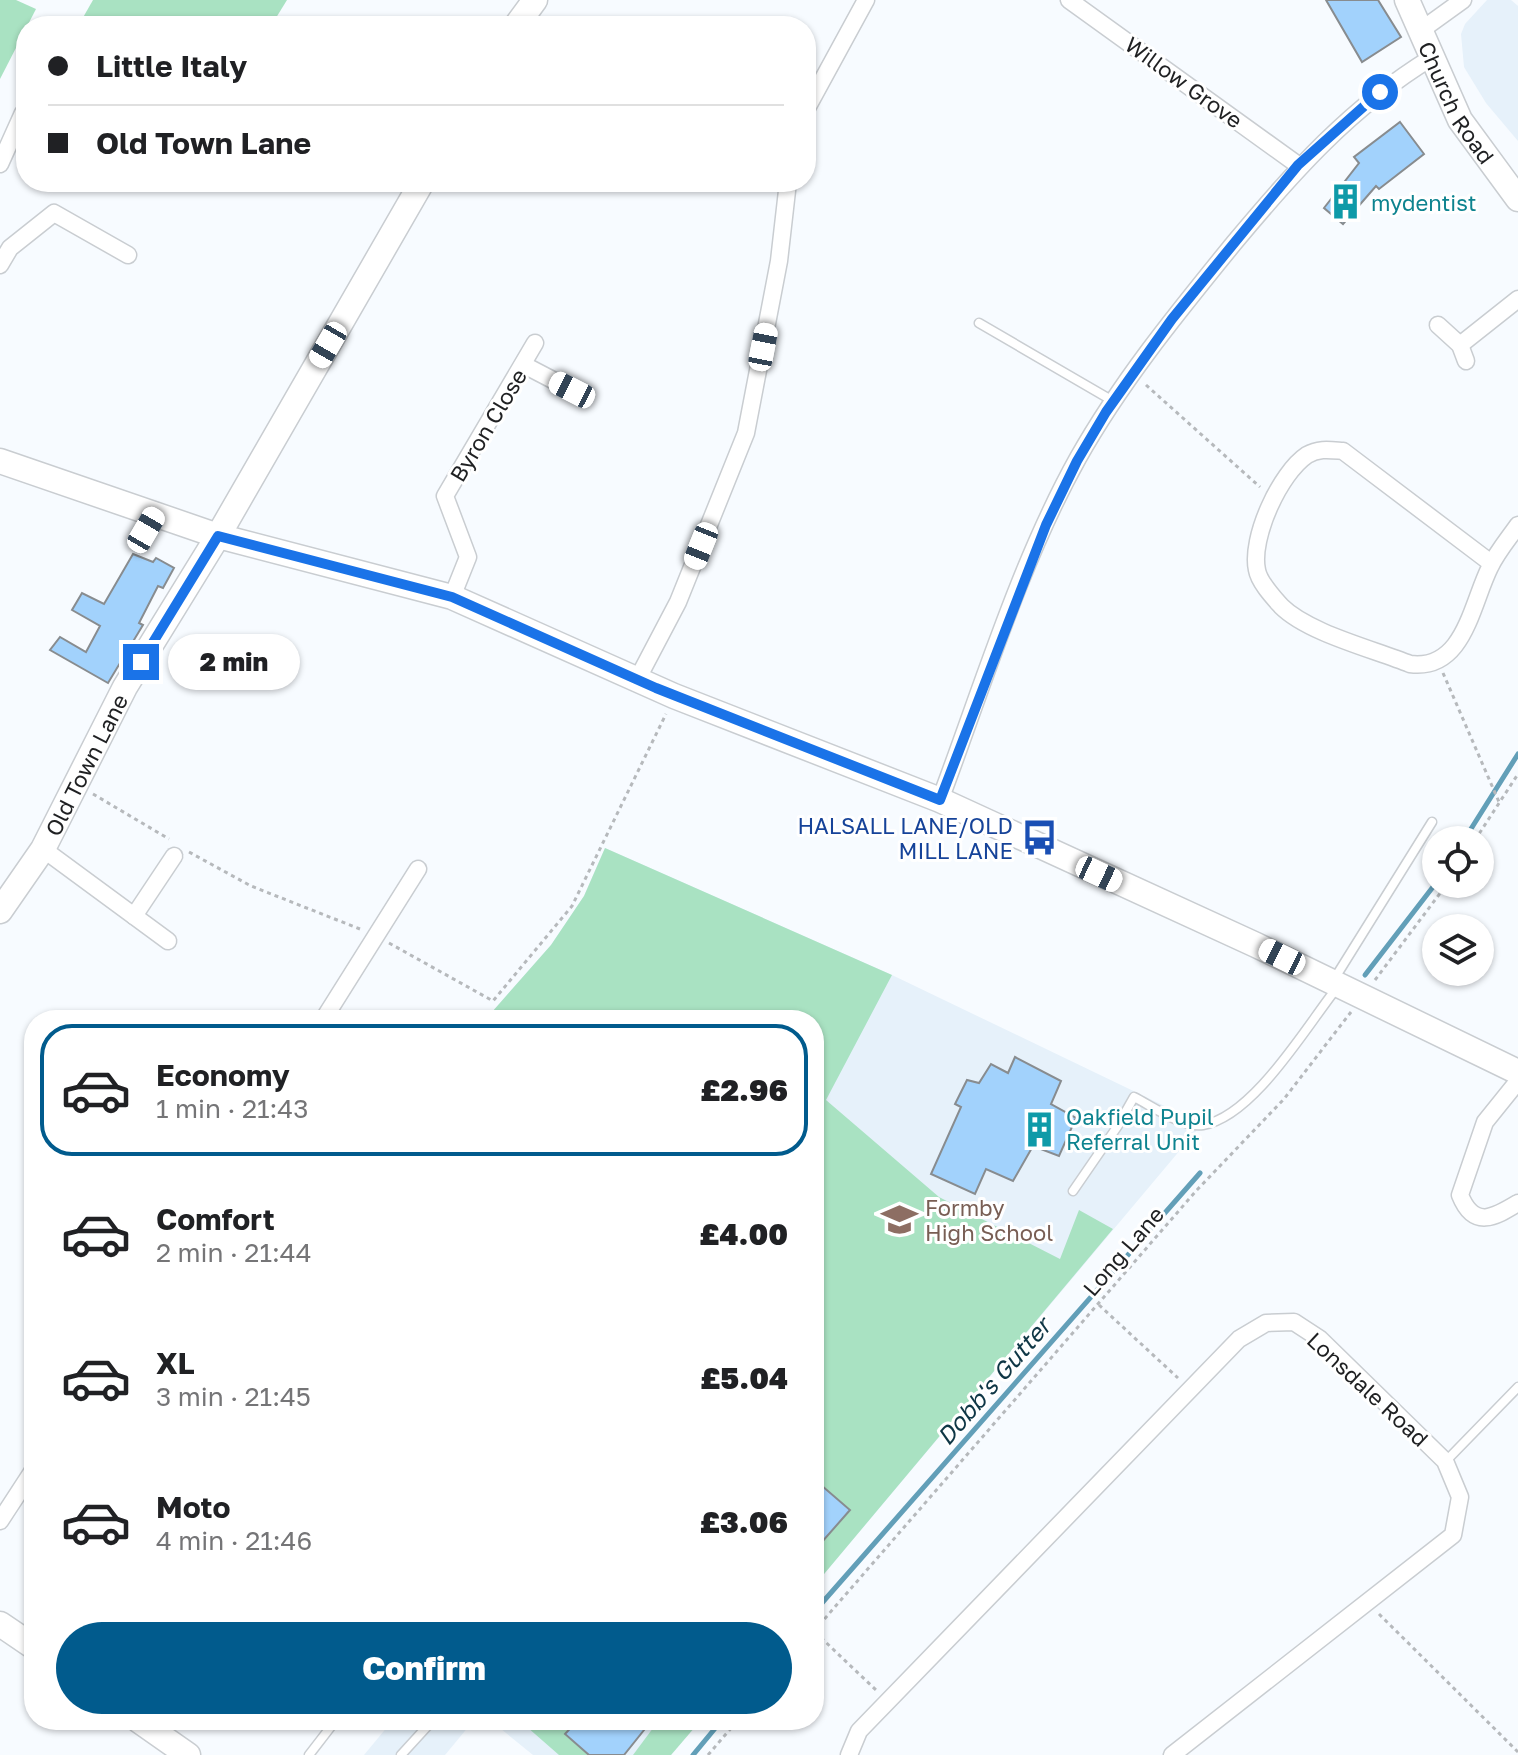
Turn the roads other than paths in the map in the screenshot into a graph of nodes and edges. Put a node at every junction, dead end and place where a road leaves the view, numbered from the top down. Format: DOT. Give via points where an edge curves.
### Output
graph roads {
  1 [pos="866,0"];
  2 [pos="1069,0"];
  3 [pos="1407,0"];
  4 [pos="1463,0"];
  5 [pos="1420,31"];
  6 [pos="1431,58"];
  7 [pos="816,92"];
  8 [pos="16,129"];
  9 [pos="0,164"];
  10 [pos="1298,165"];
  11 [pos="416,192"];
  12 [pos="787,192"];
  13 [pos="1518,199"];
  14 [pos="5,243"];
  15 [pos="128,255"];
  16 [pos="0,265"];
  17 [pos="1518,299"];
  18 [pos="979,323"];
  19 [pos="1438,325"];
  20 [pos="535,343"];
  21 [pos="524,365"];
  22 [pos="572,390"];
  23 [pos="1113,401"];
  24 [pos="0,461"];
  25 [pos="155,514"];
  26 [pos="1518,525"];
  27 [pos="218,536"];
  28 [pos="137,545"];
  29 [pos="1491,563"];
  30 [pos="452,597"];
  31 [pos="637,680"];
  32 [pos="940,800"];
  33 [pos="1432,822"];
  34 [pos="43,849"];
  35 [pos="179,850"];
  36 [pos="418,869"];
  37 [pos="0,911"];
  38 [pos="134,916"];
  39 [pos="168,941"];
  40 [pos="1336,984"];
  41 [pos="329,1010"];
  42 [pos="1518,1072"];
  43 [pos="1518,1081"];
  44 [pos="1073,1191"];
  45 [pos="1518,1203"];
  46 [pos="1518,1387"];
  47 [pos="1445,1461"];
  48 [pos="24,1484"];
  49 [pos="0,1521"];
  50 [pos="0,1624"];
  51 [pos="24,1640"];
  52 [pos="152,1730"];
  53 [pos="328,1730"];
  54 [pos="424,1730"];
  55 [pos="188,1755"];
  56 [pos="309,1755"];
  57 [pos="401,1755"];
  58 [pos="849,1755"];
  59 [pos="1172,1755"];
  1 -- 7 [label="street"];
  2 -- 10 [label="street, Willow Grove"];
  3 -- 5 [label="street, Church Road"];
  4 -- 5 [label="street"];
  5 -- 6 [label="street, Church Road"];
  6 -- 10 [label="street" via="1380,92"];
  6 -- 13 [label="street, Church Road" via="1460,120"];
  8 -- 9 [label="street"];
  10 -- 23 [label="street"];
  11 -- 27 [label="street, Old Town Lane"];
  12 -- 31 [label="street" via="746,433 678,602"];
  14 -- 15 [label="street" via="54,213"];
  14 -- 16 [label="street"];
  17 -- 19 [label="street" via="1463,353"];
  18 -- 23 [label="lane"];
  20 -- 21 [label="street, Byron Close"];
  21 -- 22 [label="street"];
  21 -- 30 [label="street, Byron Close" via="445,496 468,557"];
  23 -- 32 [label="street" via="1046,525"];
  24 -- 25 [label="street"];
  25 -- 27 [label="street"];
  25 -- 28 [label="lane"];
  26 -- 29 [label="street"];
  27 -- 30 [label="street"];
  27 -- 34 [label="street, Old Town Lane" via="125,687"];
  29 -- 29 [label="street" via="1343,451 1324,449 1293,468 1262,520 1256,548 1257,572 1298,620 1410,664 1438,663 1458,643"];
  30 -- 31 [label="street"];
  31 -- 32 [label="street"];
  32 -- 40 [label="street"];
  33 -- 40 [label="lane"];
  34 -- 37 [label="street, Old Town Lane"];
  34 -- 38 [label="street"];
  35 -- 38 [label="street"];
  36 -- 41 [label="street"];
  38 -- 39 [label="street"];
  40 -- 42 [label="street"];
  40 -- 44 [label="lane" via="1269,1077 1225,1117 1193,1124 1134,1097"];
  43 -- 45 [label="street" via="1485,1122 1460,1195 1486,1219"];
  46 -- 47 [label="lane"];
  47 -- 58 [label="street, Lonsdale Road" via="1320,1339 1294,1322 1266,1323 1239,1339 1190,1388 859,1731"];
  47 -- 59 [label="street, Lonsdale Road" via="1460,1497 1453,1535"];
  48 -- 49 [label="street"];
  50 -- 51 [label="street"];
  52 -- 55 [label="street"];
  53 -- 56 [label="lane"];
  54 -- 57 [label="lane"];
}
